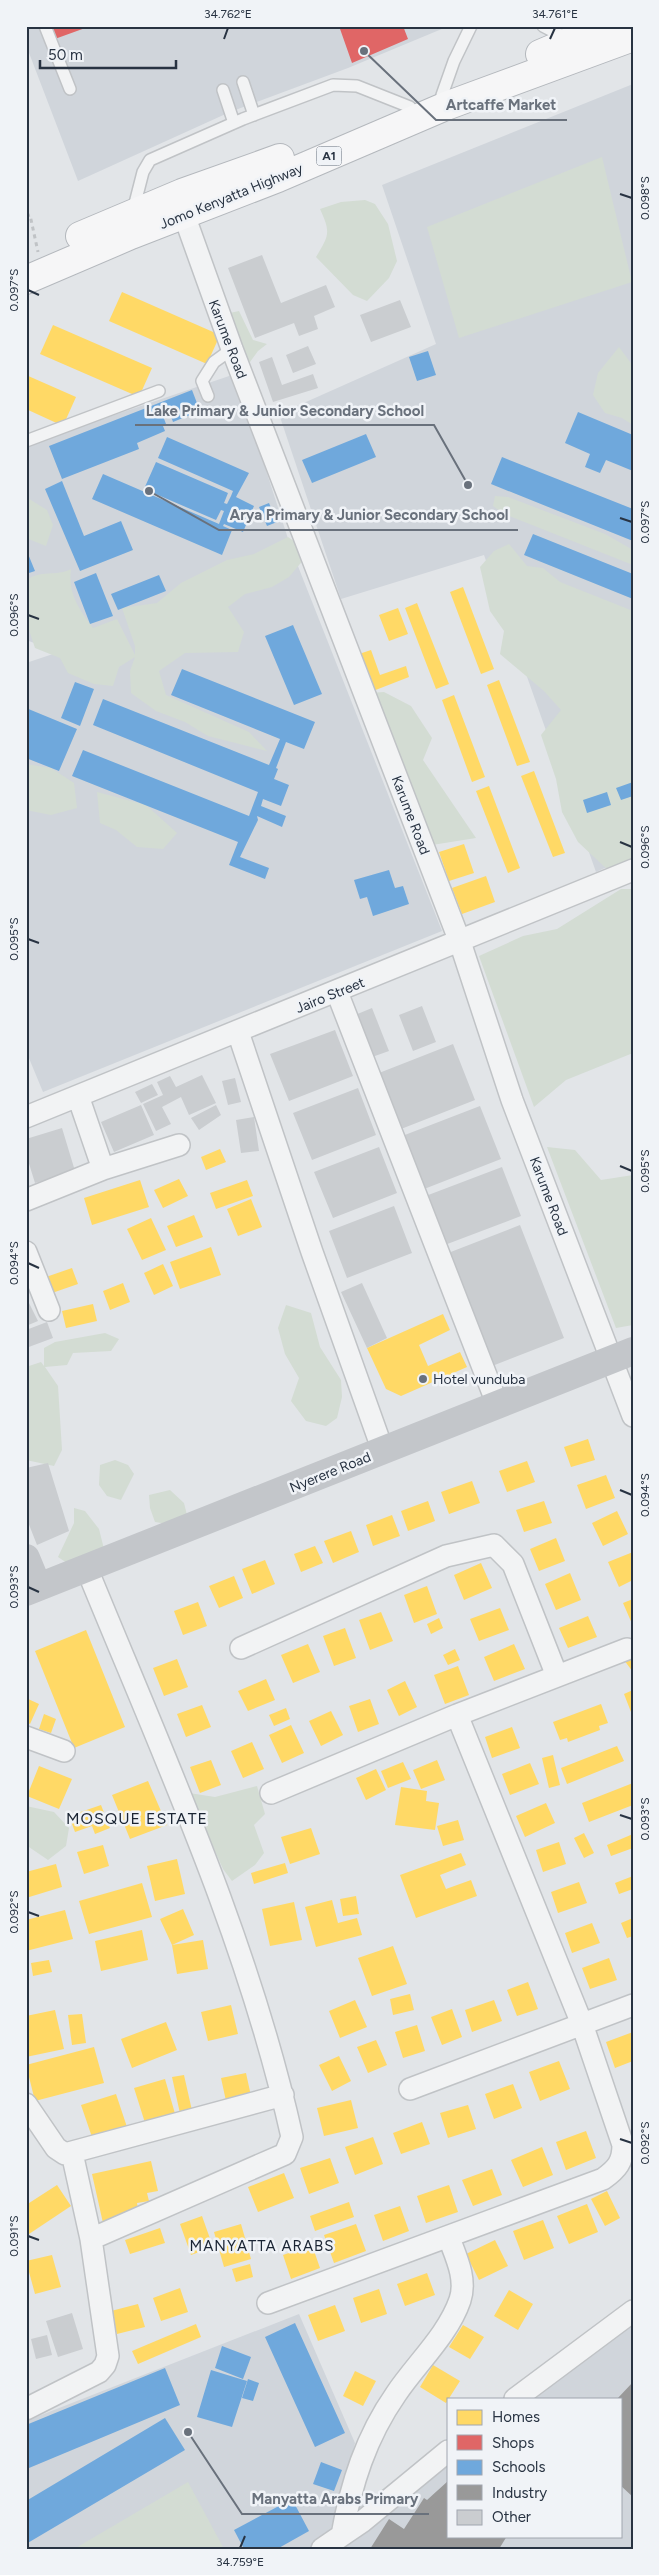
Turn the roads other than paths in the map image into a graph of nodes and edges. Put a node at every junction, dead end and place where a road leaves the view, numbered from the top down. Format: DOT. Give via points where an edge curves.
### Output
graph roads {
  1 [pos="45,26"];
  2 [pos="471,26"];
  3 [pos="543,26"];
  4 [pos="606,26"];
  5 [pos="633,37"];
  6 [pos="570,40"];
  7 [pos="243,82"];
  8 [pos="70,89"];
  9 [pos="223,90"];
  10 [pos="442,95"];
  11 [pos="410,107"];
  12 [pos="254,115"];
  13 [pos="234,123"];
  14 [pos="132,213"];
  15 [pos="184,215"];
  16 [pos="32,257"];
  17 [pos="26,280"];
  18 [pos="232,349"];
  19 [pos="160,391"];
  20 [pos="208,396"];
  21 [pos="26,441"];
  22 [pos="633,870"];
  23 [pos="460,942"];
  24 [pos="337,992"];
  25 [pos="238,1032"];
  26 [pos="78,1096"];
  27 [pos="26,1117"];
  28 [pos="178,1145"];
  29 [pos="103,1169"];
  30 [pos="26,1200"];
  31 [pos="26,1252"];
  32 [pos="49,1310"];
  33 [pos="622,1355"];
  34 [pos="498,1406"];
  35 [pos="633,1416"];
  36 [pos="383,1451"];
  37 [pos="26,1558"];
  38 [pos="87,1569"];
  39 [pos="32,1590"];
  40 [pos="241,1648"];
  41 [pos="627,1649"];
  42 [pos="557,1676"];
  43 [pos="457,1715"];
  44 [pos="26,1737"];
  45 [pos="64,1750"];
  46 [pos="271,1793"];
  47 [pos="633,2005"];
  48 [pos="582,2024"];
  49 [pos="410,2088"];
  50 [pos="283,2095"];
  51 [pos="26,2104"];
  52 [pos="72,2154"];
  53 [pos="628,2158"];
  54 [pos="449,2238"];
  55 [pos="91,2239"];
  56 [pos="268,2303"];
  57 [pos="633,2311"];
  58 [pos="515,2398"];
  59 [pos="26,2409"];
  60 [pos="447,2452"];
  61 [pos="342,2535"];
  62 [pos="322,2549"];
  1 -- 8 [label="lane"];
  2 -- 10 [label="lane"];
  3 -- 6 [label="lane"];
  4 -- 6 [label="highway, Jomo Kenyatta Highway / A1"];
  5 -- 15 [label="highway, Jomo Kenyatta Highway / A1" via="446,106"];
  6 -- 10 [label="highway, Jomo Kenyatta Highway / A1"];
  7 -- 12 [label="lane"];
  9 -- 13 [label="lane"];
  10 -- 11 [label="highway, Jomo Kenyatta Highway / A1"];
  11 -- 12 [label="lane" via="357,86 333,85"];
  11 -- 14 [label="highway, Jomo Kenyatta Highway / A1"];
  12 -- 13 [label="lane"];
  13 -- 14 [label="lane" via="150,160 143,172"];
  14 -- 16 [label="highway, Jomo Kenyatta Highway / A1"];
  15 -- 17 [label="highway, Jomo Kenyatta Highway / A1"];
  15 -- 18 [label="street, Karume Road"];
  18 -- 20 [label="lane" via="214,362 202,380"];
  18 -- 23 [label="street, Karume Road"];
  19 -- 21 [label="lane"];
  22 -- 23 [label="street, Jairo Street"];
  23 -- 24 [label="street, Jairo Street"];
  23 -- 33 [label="street, Karume Road" via="512,1100"];
  24 -- 25 [label="street, Jairo Street"];
  24 -- 34 [label="street"];
  25 -- 26 [label="street, Jairo Street"];
  25 -- 36 [label="street"];
  26 -- 27 [label="street, Jairo Street"];
  26 -- 29 [label="street"];
  28 -- 29 [label="street"];
  29 -- 30 [label="street"];
  31 -- 32 [label="street"];
  33 -- 34 [label="main road, Nyerere Road"];
  33 -- 35 [label="street, Karume Road"];
  34 -- 36 [label="main road, Nyerere Road"];
  36 -- 38 [label="main road, Nyerere Road"];
  37 -- 39 [label="main road"];
  38 -- 39 [label="main road, Nyerere Road"];
  38 -- 50 [label="street" via="213,1876 265,2028"];
  40 -- 42 [label="street" via="446,1556 494,1545 513,1564"];
  41 -- 42 [label="street"];
  42 -- 43 [label="street"];
  43 -- 46 [label="street"];
  43 -- 48 [label="street"];
  44 -- 45 [label="street"];
  47 -- 48 [label="street"];
  48 -- 49 [label="street"];
  48 -- 53 [label="street"];
  50 -- 52 [label="street"];
  50 -- 55 [label="street" via="292,2137 285,2154"];
  51 -- 52 [label="street" via="56,2148"];
  52 -- 55 [label="street"];
  53 -- 54 [label="street" via="603,2179"];
  54 -- 56 [label="street"];
  54 -- 61 [label="street" via="463,2286 460,2300 444,2330 395,2394 372,2433 357,2468"];
  55 -- 59 [label="street" via="108,2356 105,2366"];
  57 -- 58 [label="street"];
  60 -- 61 [label="street"];
  61 -- 62 [label="street"];
}
